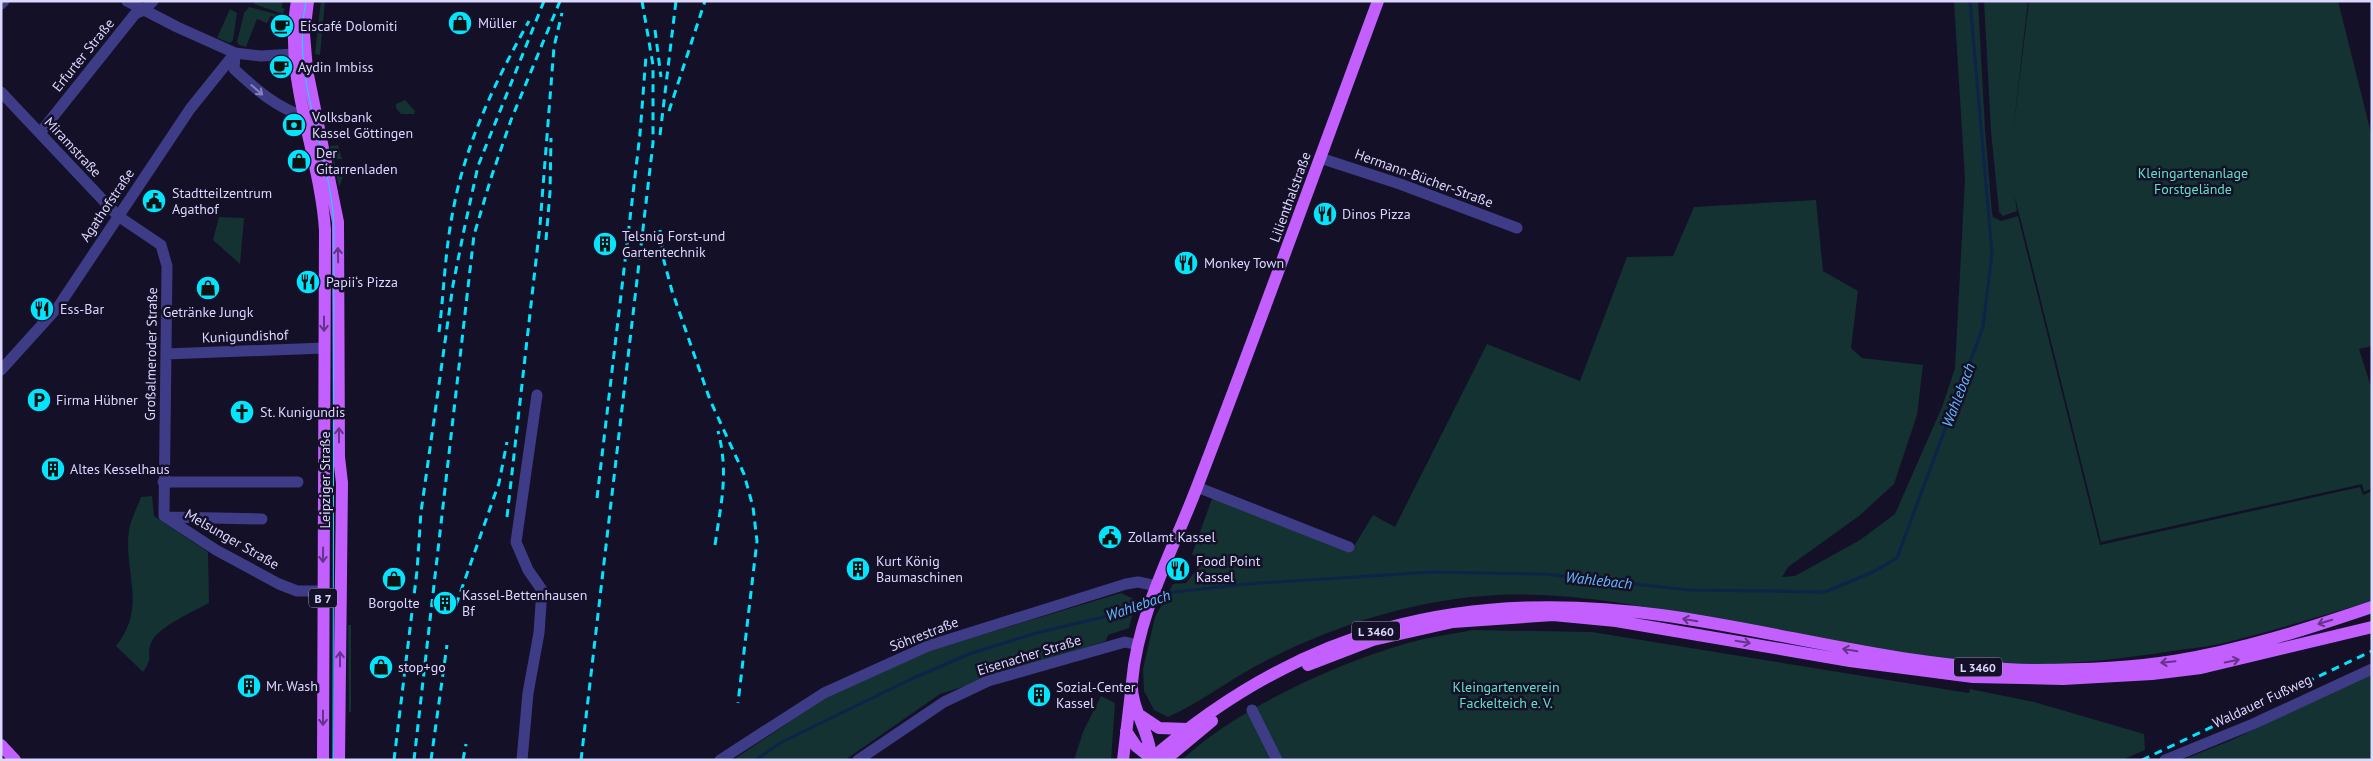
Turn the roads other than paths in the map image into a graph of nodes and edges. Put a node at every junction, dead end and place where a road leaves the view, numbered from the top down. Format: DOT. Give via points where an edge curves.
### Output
graph roads {
  1 [pos="127,1"];
  2 [pos="296,1"];
  3 [pos="308,1"];
  4 [pos="1378,1"];
  5 [pos="148,7"];
  6 [pos="235,53"];
  7 [pos="300,54"];
  8 [pos="3,98"];
  9 [pos="305,116"];
  10 [pos="40,133"];
  11 [pos="1320,158"];
  12 [pos="118,216"];
  13 [pos="1517,228"];
  14 [pos="324,348"];
  15 [pos="166,354"];
  16 [pos="1,370"];
  17 [pos="537,395"];
  18 [pos="164,482"];
  19 [pos="298,482"];
  20 [pos="1197,487"];
  21 [pos="164,516"];
  22 [pos="262,519"];
  23 [pos="1349,547"];
  24 [pos="323,591"];
  25 [pos="1154,594"];
  26 [pos="2372,607"];
  27 [pos="2372,627"];
  28 [pos="1138,644"];
  29 [pos="2372,668"];
  30 [pos="1132,684"];
  31 [pos="1252,710"];
  32 [pos="1140,716"];
  33 [pos="1212,721"];
  34 [pos="1186,729"];
  35 [pos="1126,731"];
  36 [pos="1,745"];
  37 [pos="1150,759"];
  38 [pos="15,760"];
  39 [pos="323,760"];
  40 [pos="339,760"];
  41 [pos="522,760"];
  42 [pos="720,760"];
  43 [pos="858,760"];
  44 [pos="1123,760"];
  45 [pos="1165,760"];
  46 [pos="1277,760"];
  47 [pos="2165,760"];
  1 -- 5 [label="street"];
  2 -- 7 [label="main road, Leipziger Straße / B 7"];
  3 -- 7 [label="main road, Leipziger Straße / B 7"];
  4 -- 11 [label="main road, Lilienthalstraße"];
  5 -- 6 [label="street"];
  5 -- 10 [label="street, Erfurter Straße" via="136,14"];
  6 -- 7 [label="street" via="261,56"];
  6 -- 9 [label="street, one-way" via="234,69 261,94 276,105"];
  6 -- 12 [label="street, Agathofstraße" via="190,109"];
  7 -- 9 [label="main road, Leipziger Straße / B 7"];
  40 -- 7 [label="main road, Leipziger Straße / B 7, one-way" via="342,483 339,457 338,226 310,87"];
  8 -- 10 [label="street, Miramstraße"];
  9 -- 14 [label="main road, Leipziger Straße / B 7, one-way" via="324,214"];
  10 -- 12 [label="street, Miramstraße"];
  11 -- 13 [label="street, Hermann-Bücher-Straße"];
  11 -- 20 [label="main road, Lilienthalstraße"];
  12 -- 15 [label="street, Großalmeroder Straße" via="161,245 167,266"];
  12 -- 16 [label="street, Agathofstraße" via="58,307"];
  14 -- 15 [label="street, Kunigundishof"];
  14 -- 24 [label="main road, Leipziger Straße / B 7, one-way"];
  15 -- 18 [label="street, Großalmeroder Straße"];
  17 -- 41 [label="street" via="516,542 528,570 542,590"];
  18 -- 19 [label="street"];
  18 -- 21 [label="street, Großalmeroder Straße"];
  20 -- 23 [label="street"];
  20 -- 25 [label="main road, Lilienthalstraße"];
  21 -- 22 [label="street, Melsunger Straße"];
  21 -- 24 [label="street, Melsunger Straße" via="216,550 279,584 296,591"];
  24 -- 39 [label="main road, Leipziger Straße / B 7, one-way"];
  25 -- 28 [label="main road, Lilienthalstraße"];
  25 -- 42 [label="street, Söhrestraße" via="1138,582 1126,584 928,646 824,693"];
  26 -- 34 [label="main road, L 3460, one-way" via="2245,646 2173,661 2033,670 1890,657 1660,615 1547,606 1469,612 1381,629 1338,643 1270,675"];
  33 -- 27 [label="main road, L 3460, one-way" via="1289,674 1373,640 1453,622 1553,615 1616,621 1850,662 1982,677 2063,679 2201,668"];
  28 -- 30 [label="main road, Lilienthalstraße"];
  28 -- 43 [label="street, Eisenacher Straße" via="1126,642 988,681 944,702"];
  29 -- 47 [label="street, Waldauer Fußweg" via="2253,724"];
  30 -- 32 [label="main road, Lilienthalstraße"];
  30 -- 35 [label="main road"];
  31 -- 46 [label="street"];
  32 -- 34 [label="main road" via="1159,728"];
  32 -- 37 [label="main road, Lilienthalstraße" via="1149,739"];
  33 -- 37 [label="main road"];
  33 -- 45 [label="main road, L 3460"];
  34 -- 37 [label="main road, L 3460"];
  35 -- 37 [label="main road"];
  35 -- 44 [label="main road"];
  36 -- 38 [label="main road"];
}
